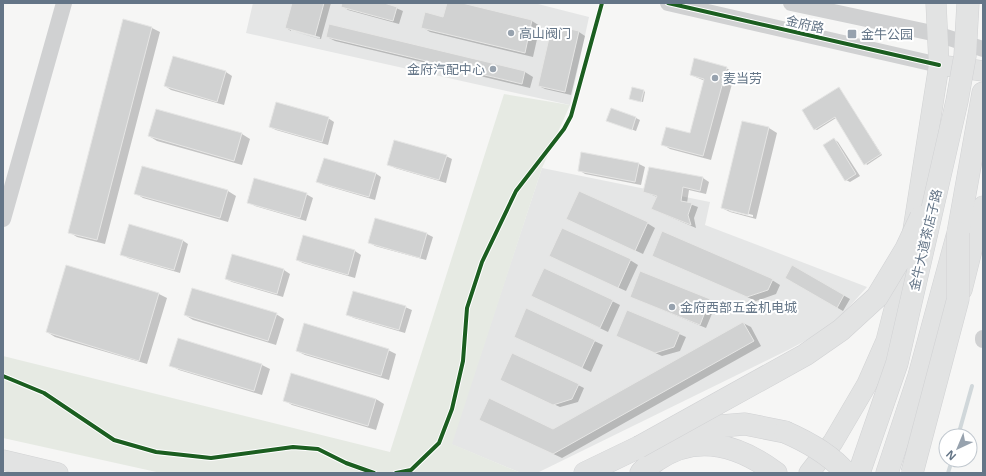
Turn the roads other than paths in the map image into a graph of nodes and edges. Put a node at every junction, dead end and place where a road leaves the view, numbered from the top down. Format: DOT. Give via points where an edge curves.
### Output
graph roads {
  1 [pos="64,3"];
  2 [pos="668,3"];
  3 [pos="791,3"];
  4 [pos="936,3"];
  5 [pos="968,3"];
  6 [pos="937,34"];
  7 [pos="983,49"];
  8 [pos="939,66"];
  9 [pos="983,71"];
  10 [pos="983,93"];
  11 [pos="939,178"];
  12 [pos="983,206"];
  13 [pos="3,220"];
  14 [pos="958,233"];
  15 [pos="922,433"];
  16 [pos="639,447"];
  17 [pos="3,460"];
  18 [pos="58,473"];
  19 [pos="585,473"];
  20 [pos="641,473"];
  21 [pos="776,473"];
  22 [pos="809,473"];
  23 [pos="846,473"];
  24 [pos="859,473"];
  25 [pos="887,473"];
  26 [pos="905,473"];
  27 [pos="912,473"];
  28 [pos="918,473"];
  1 -- 13 [label="street"];
  2 -- 8 [label="street, 金府路"];
  3 -- 6 [label="street, 金府路"];
  4 -- 6 [label="main road"];
  5 -- 11 [label="highway, 金牛大道茶店子路, bridge" via="965,56"];
  6 -- 7 [label="street, 金府路"];
  6 -- 8 [label="main road"];
  8 -- 9 [label="main road, 金府路"];
  8 -- 22 [label="main road" via="911,243 886,341 868,384 833,442"];
  10 -- 14 [label="highway"];
  11 -- 16 [label="highway, bridge" via="906,249 877,297 840,330 805,355"];
  11 -- 24 [label="highway, 金牛大道茶店子路, bridge" via="897,363"];
  12 -- 26 [label="main road" via="952,327"];
  14 -- 15 [label="highway, bridge" via="958,299"];
  14 -- 25 [label="highway, bridge" via="919,376"];
  15 -- 27 [label="highway, bridge"];
  15 -- 28 [label="highway, bridge"];
  16 -- 19 [label="highway"];
  16 -- 23 [label="highway, bridge" via="708,427 745,424 785,432 809,443"];
  17 -- 18 [label="main road"];
  20 -- 21 [label="highway" via="668,452 697,444 728,447 757,459"];
}
